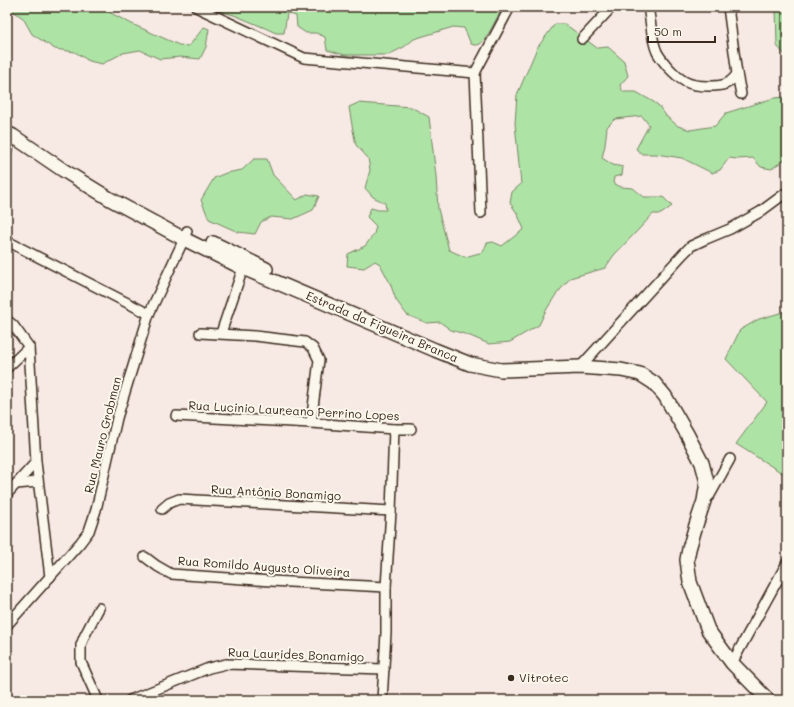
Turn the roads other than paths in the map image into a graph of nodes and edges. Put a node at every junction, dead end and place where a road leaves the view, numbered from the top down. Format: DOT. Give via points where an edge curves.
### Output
graph roads {
  1 [pos="196,7"];
  2 [pos="510,7"];
  3 [pos="612,7"];
  4 [pos="648,7"];
  5 [pos="728,7"];
  6 [pos="582,39"];
  7 [pos="475,73"];
  8 [pos="737,74"];
  9 [pos="741,94"];
  10 [pos="9,132"];
  11 [pos="7,150"];
  12 [pos="787,192"];
  13 [pos="481,213"];
  14 [pos="186,235"];
  15 [pos="7,241"];
  16 [pos="243,263"];
  17 [pos="149,314"];
  18 [pos="7,320"];
  19 [pos="200,333"];
  20 [pos="221,333"];
  21 [pos="29,347"];
  22 [pos="580,366"];
  23 [pos="7,368"];
  24 [pos="176,416"];
  25 [pos="312,423"];
  26 [pos="411,429"];
  27 [pos="394,430"];
  28 [pos="730,459"];
  29 [pos="36,462"];
  30 [pos="38,482"];
  31 [pos="16,484"];
  32 [pos="7,494"];
  33 [pos="704,501"];
  34 [pos="162,509"];
  35 [pos="391,511"];
  36 [pos="146,556"];
  37 [pos="787,564"];
  38 [pos="50,577"];
  39 [pos="386,587"];
  40 [pos="99,608"];
  41 [pos="7,625"];
  42 [pos="732,663"];
  43 [pos="384,669"];
  44 [pos="98,700"];
  45 [pos="130,700"];
  46 [pos="382,700"];
  47 [pos="768,700"];
  1 -- 7 [label="street" via="304,58"];
  2 -- 7 [label="street"];
  3 -- 6 [label="street"];
  4 -- 8 [label="street" via="657,52 677,77 696,86 719,86 726,84"];
  5 -- 8 [label="street"];
  7 -- 13 [label="street"];
  8 -- 9 [label="street"];
  10 -- 11 [label="street, Estrada da Figueira Branca"];
  10 -- 14 [label="main road, Estrada da Figueira Branca" via="110,199"];
  12 -- 22 [label="street" via="760,212 730,229 691,246"];
  14 -- 16 [label="main road, Estrada da Figueira Branca"];
  14 -- 17 [label="street, Rua Mauro Grobman"];
  15 -- 17 [label="street"];
  16 -- 20 [label="street"];
  16 -- 22 [label="main road, Estrada da Figueira Branca" via="324,303 470,364 501,370"];
  17 -- 38 [label="street, Rua Mauro Grobman" via="118,418 89,531"];
  18 -- 21 [label="street" via="14,325"];
  19 -- 20 [label="street"];
  20 -- 25 [label="street" via="304,342 313,348 319,360"];
  21 -- 23 [label="street"];
  21 -- 29 [label="street"];
  22 -- 33 [label="main road, Estrada da Figueira Branca" via="640,374 654,383 665,396 702,463 707,482"];
  24 -- 25 [label="street, Rua Lucinio Laureano Perrino Lopes"];
  25 -- 27 [label="street, Rua Lucinio Laureano Perrino Lopes"];
  26 -- 27 [label="street, Rua Lucinio Laureano Perrino Lopes"];
  27 -- 35 [label="street"];
  28 -- 33 [label="street"];
  29 -- 30 [label="street"];
  29 -- 31 [label="street"];
  30 -- 31 [label="street"];
  30 -- 38 [label="street"];
  31 -- 32 [label="street"];
  33 -- 42 [label="main road, Estrada da Figueira Branca" via="687,560 690,582 708,630"];
  34 -- 35 [label="street, Rua Antônio Bonamigo" via="169,502 179,499"];
  35 -- 39 [label="street"];
  36 -- 39 [label="street, Rua Romildo Augusto Oliveira" via="171,574"];
  37 -- 42 [label="street"];
  38 -- 41 [label="street, Rua Mauro Grobman"];
  39 -- 43 [label="street"];
  40 -- 44 [label="street" via="81,645 81,662"];
  42 -- 47 [label="main road, Estrada da Figueira Branca"];
  43 -- 45 [label="street, Rua Laurides Bonamigo" via="226,664 209,668"];
  43 -- 46 [label="street"];
}
